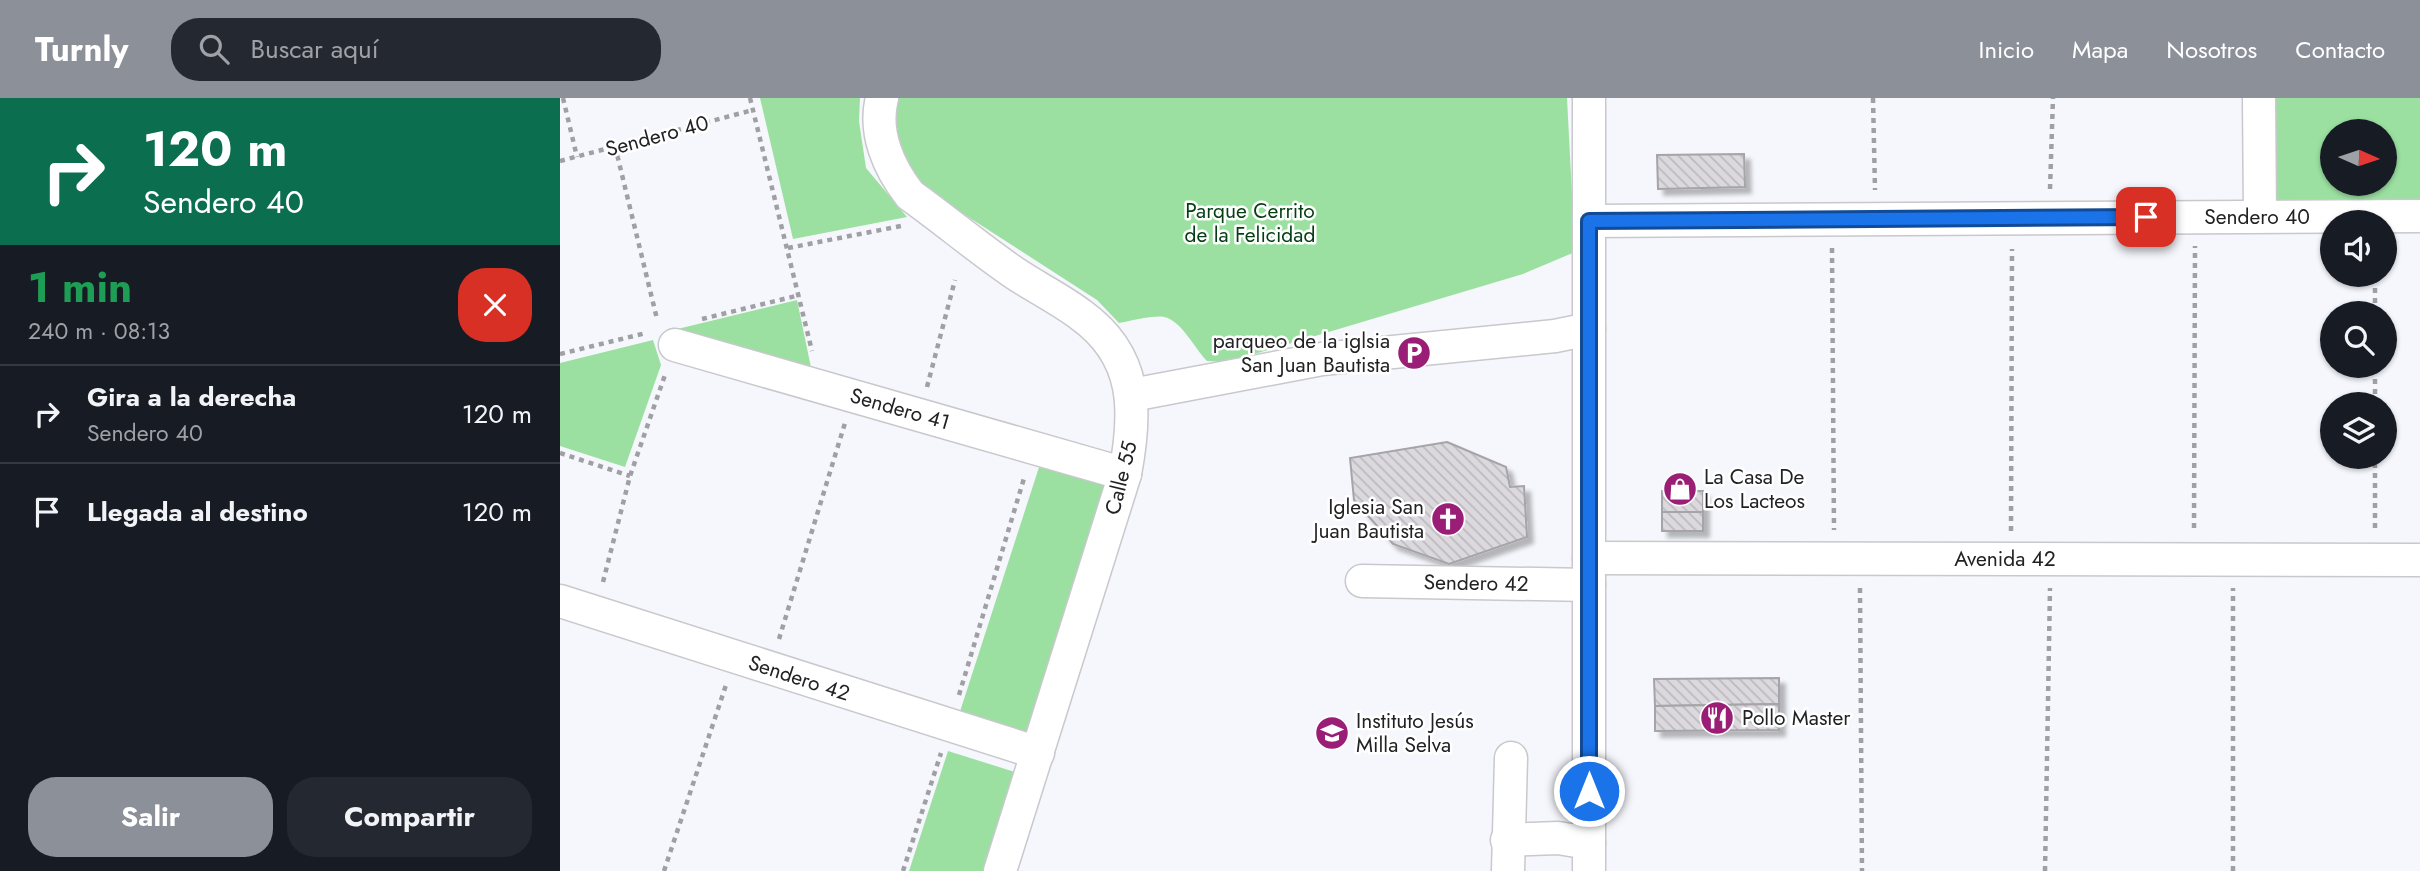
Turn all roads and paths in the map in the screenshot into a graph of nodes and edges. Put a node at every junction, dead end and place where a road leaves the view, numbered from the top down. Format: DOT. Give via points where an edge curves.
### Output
graph roads {
  1 [pos="563,98"];
  2 [pos="750,98"];
  3 [pos="882,98"];
  4 [pos="1589,98"];
  5 [pos="1873,98"];
  6 [pos="2053,98"];
  7 [pos="2259,98"];
  8 [pos="753,110"];
  9 [pos="615,146"];
  10 [pos="577,157"];
  11 [pos="560,161"];
  12 [pos="2260,216"];
  13 [pos="2420,216"];
  14 [pos="2195,217"];
  15 [pos="942,218"];
  16 [pos="2012,218"];
  17 [pos="2049,218"];
  18 [pos="1832,219"];
  19 [pos="1875,219"];
  20 [pos="1589,221"];
  21 [pos="788,248"];
  22 [pos="955,280"];
  23 [pos="1589,329"];
  24 [pos="667,337"];
  25 [pos="819,386"];
  26 [pos="1132,395"];
  27 [pos="854,396"];
  28 [pos="919,414"];
  29 [pos="1033,447"];
  30 [pos="560,453"];
  31 [pos="2375,469"];
  32 [pos="1125,474"];
  33 [pos="630,476"];
  34 [pos="1847,559"];
  35 [pos="2011,559"];
  36 [pos="2050,559"];
  37 [pos="2194,560"];
  38 [pos="2234,560"];
  39 [pos="2420,560"];
  40 [pos="2375,561"];
  41 [pos="1589,572"];
  42 [pos="1362,581"];
  43 [pos="560,601"];
  44 [pos="596,613"];
  45 [pos="735,657"];
  46 [pos="770,668"];
  47 [pos="950,726"];
  48 [pos="1038,753"];
  49 [pos="1511,758"];
  50 [pos="1507,840"];
  51 [pos="1589,857"];
  52 [pos="664,871"];
  53 [pos="903,871"];
  54 [pos="1000,871"];
  55 [pos="1508,871"];
  56 [pos="1862,871"];
  57 [pos="2045,871"];
  58 [pos="2232,871"];
  1 -- 10 [label="path"];
  2 -- 8 [label="path"];
  3 -- 15 [label="street, Calle 55" via="881,132 887,160 910,195"];
  4 -- 20 [label="street"];
  5 -- 19 [label="path"];
  6 -- 17 [label="path"];
  7 -- 12 [label="street"];
  8 -- 9 [label="path, Sendero 40"];
  8 -- 21 [label="path"];
  9 -- 10 [label="path, Sendero 40"];
  9 -- 24 [label="path"];
  10 -- 11 [label="path, Sendero 40"];
  12 -- 13 [label="street, Sendero 40"];
  12 -- 14 [label="street, Sendero 40"];
  14 -- 17 [label="street, Sendero 40"];
  14 -- 37 [label="path"];
  15 -- 21 [label="path"];
  15 -- 26 [label="street, Calle 55" via="1110,340 1125,367"];
  16 -- 17 [label="street, Sendero 40"];
  16 -- 19 [label="street, Sendero 40"];
  16 -- 35 [label="path"];
  18 -- 19 [label="street, Sendero 40"];
  18 -- 20 [label="street, Sendero 40"];
  18 -- 34 [label="path"];
  20 -- 23 [label="street"];
  21 -- 25 [label="path"];
  22 -- 28 [label="path"];
  23 -- 26 [label="street" via="1322,359"];
  23 -- 41 [label="street"];
  24 -- 25 [label="street, Sendero 41"];
  24 -- 33 [label="path"];
  25 -- 27 [label="street, Sendero 41"];
  26 -- 32 [label="street, Calle 55" via="1133,435"];
  27 -- 28 [label="street, Sendero 41"];
  27 -- 46 [label="path"];
  28 -- 29 [label="street, Sendero 41"];
  29 -- 32 [label="street, Sendero 41"];
  29 -- 47 [label="path"];
  30 -- 33 [label="path"];
  31 -- 40 [label="path"];
  32 -- 48 [label="street, Calle 55"];
  33 -- 44 [label="path"];
  34 -- 35 [label="street, Avenida 42"];
  34 -- 41 [label="street, Avenida 42"];
  34 -- 56 [label="path"];
  35 -- 36 [label="street, Avenida 42"];
  36 -- 37 [label="street, Avenida 42"];
  36 -- 57 [label="path"];
  37 -- 38 [label="street, Avenida 42"];
  38 -- 40 [label="street, Avenida 42"];
  38 -- 58 [label="path"];
  39 -- 40 [label="street, Avenida 42"];
  41 -- 42 [label="street, Sendero 42"];
  41 -- 51 [label="street"];
  43 -- 44 [label="street, Sendero 42"];
  44 -- 45 [label="street, Sendero 42"];
  45 -- 46 [label="street, Sendero 42"];
  45 -- 52 [label="path"];
  46 -- 47 [label="street, Sendero 42"];
  47 -- 48 [label="street, Sendero 42"];
  47 -- 53 [label="path"];
  48 -- 54 [label="street, Calle 55"];
  49 -- 50 [label="street"];
  50 -- 51 [label="street" via="1558,838"];
  50 -- 55 [label="street"];
}
